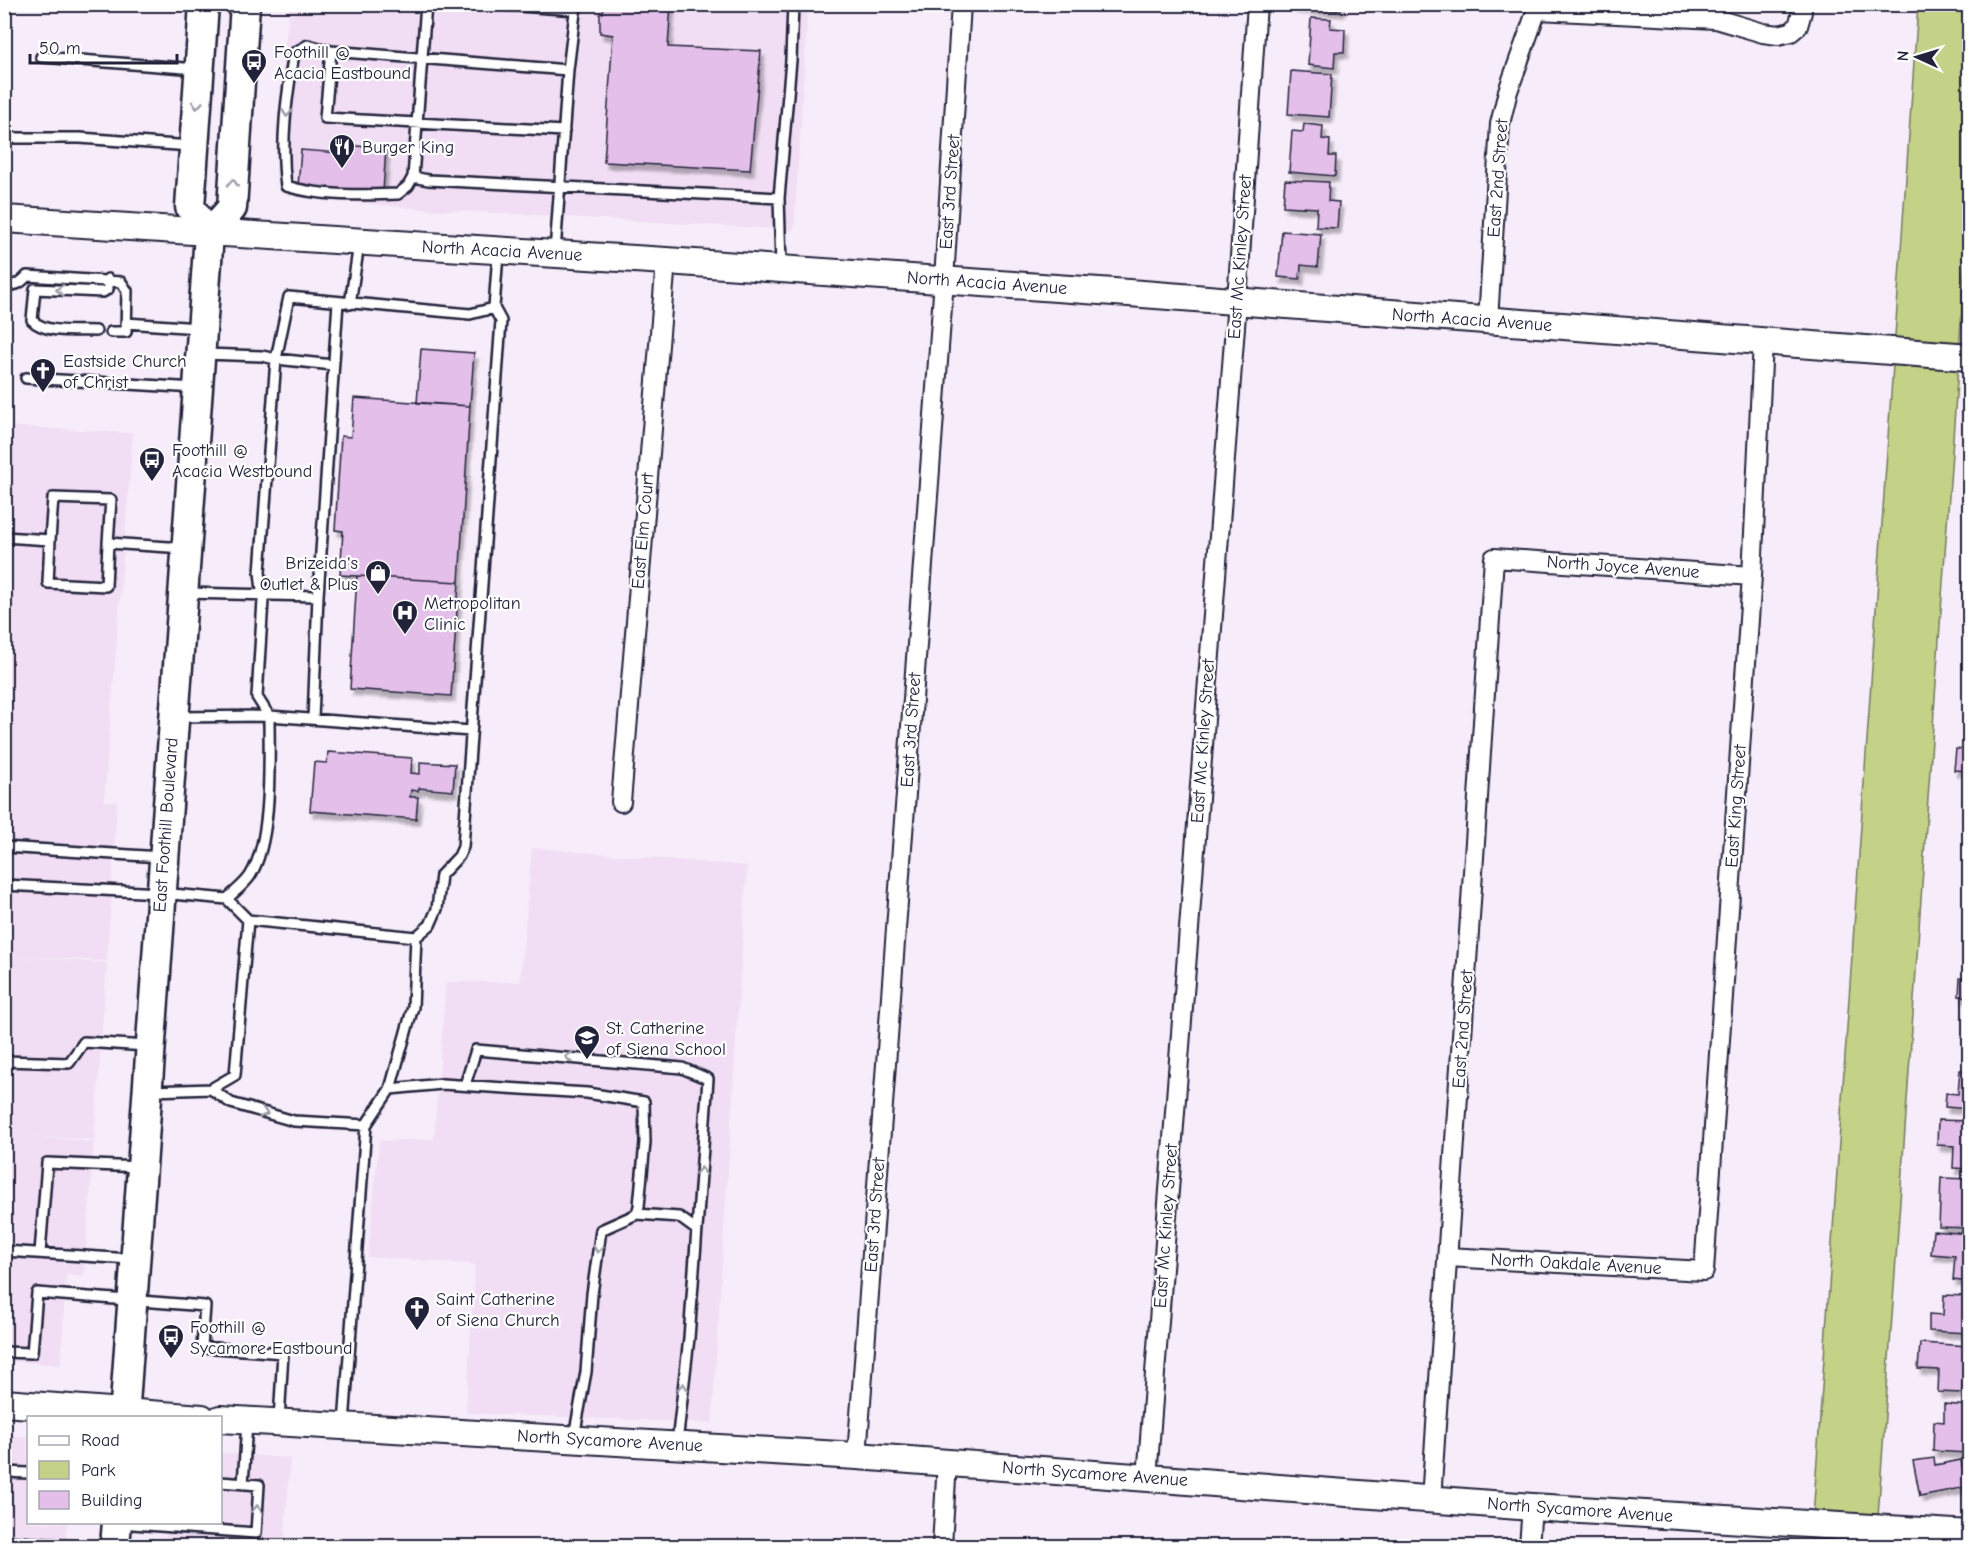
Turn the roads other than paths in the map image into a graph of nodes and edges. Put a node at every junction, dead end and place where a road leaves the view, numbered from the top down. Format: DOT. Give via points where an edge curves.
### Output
graph roads {
  1 [pos="204,4"];
  2 [pos="245,4"];
  3 [pos="426,4"];
  4 [pos="489,4"];
  5 [pos="792,4"];
  6 [pos="961,4"];
  7 [pos="1257,4"];
  8 [pos="576,7"];
  9 [pos="1539,7"];
  10 [pos="1802,8"];
  11 [pos="331,51"];
  12 [pos="41,57"];
  13 [pos="421,58"];
  14 [pos="199,69"];
  15 [pos="568,70"];
  16 [pos="416,123"];
  17 [pos="564,131"];
  18 [pos="4,138"];
  19 [pos="194,146"];
  20 [pos="413,177"];
  21 [pos="560,188"];
  22 [pos="779,198"];
  23 [pos="4,219"];
  24 [pos="209,234"];
  25 [pos="360,242"];
  26 [pos="498,250"];
  27 [pos="555,254"];
  28 [pos="666,261"];
  29 [pos="781,269"];
  30 [pos="108,279"];
  31 [pos="944,280"];
  32 [pos="4,285"];
  33 [pos="1237,300"];
  34 [pos="339,302"];
  35 [pos="350,304"];
  36 [pos="494,308"];
  37 [pos="1488,321"];
  38 [pos="126,323"];
  39 [pos="96,331"];
  40 [pos="111,332"];
  41 [pos="202,341"];
  42 [pos="1763,341"];
  43 [pos="1970,357"];
  44 [pos="276,359"];
  45 [pos="333,365"];
  46 [pos="26,378"];
  47 [pos="198,388"];
  48 [pos="4,537"];
  49 [pos="50,540"];
  50 [pos="108,543"];
  51 [pos="186,548"];
  52 [pos="1494,558"];
  53 [pos="1752,576"];
  54 [pos="183,593"];
  55 [pos="262,593"];
  56 [pos="318,596"];
  57 [pos="269,716"];
  58 [pos="174,717"];
  59 [pos="313,719"];
  60 [pos="471,731"];
  61 [pos="621,802"];
  62 [pos="4,847"];
  63 [pos="164,857"];
  64 [pos="4,885"];
  65 [pos="161,893"];
  66 [pos="227,899"];
  67 [pos="248,920"];
  68 [pos="416,937"];
  69 [pos="150,1047"];
  70 [pos="4,1061"];
  71 [pos="465,1085"];
  72 [pos="211,1089"];
  73 [pos="390,1089"];
  74 [pos="147,1091"];
  75 [pos="366,1125"];
  76 [pos="141,1167"];
  77 [pos="637,1215"];
  78 [pos="697,1230"];
  79 [pos="4,1251"];
  80 [pos="40,1253"];
  81 [pos="1448,1257"];
  82 [pos="135,1259"];
  83 [pos="1704,1271"];
  84 [pos="132,1302"];
  85 [pos="4,1352"];
  86 [pos="4,1403"];
  87 [pos="124,1415"];
  88 [pos="150,1416"];
  89 [pos="222,1419"];
  90 [pos="247,1420"];
  91 [pos="279,1422"];
  92 [pos="344,1426"];
  93 [pos="573,1439"];
  94 [pos="676,1445"];
  95 [pos="857,1456"];
  96 [pos="947,1462"];
  97 [pos="4,1472"];
  98 [pos="27,1473"];
  99 [pos="1148,1478"];
  100 [pos="222,1482"];
  101 [pos="243,1484"];
  102 [pos="1431,1500"];
  103 [pos="1532,1507"];
  104 [pos="116,1531"];
  105 [pos="1970,1534"];
  106 [pos="4,1541"];
  107 [pos="72,1546"];
  108 [pos="942,1546"];
  109 [pos="1529,1546"];
  1 -- 14 [label="main road"];
  24 -- 2 [label="main road, one-way" via="232,208"];
  3 -- 13 [label="lane"];
  4 -- 8 [label="lane"];
  5 -- 22 [label="lane"];
  6 -- 31 [label="street, East 3rd Street"];
  7 -- 33 [label="street, East Mc Kinley Street"];
  8 -- 15 [label="lane"];
  9 -- 10 [label="street" via="1716,19 1778,35 1798,26"];
  9 -- 37 [label="street, East 2nd Street" via="1508,90 1500,124"];
  11 -- 13 [label="lane"];
  11 -- 16 [label="lane" via="325,118"];
  11 -- 20 [label="lane, one-way" via="308,45 294,52 283,163 286,186 350,195 398,194"];
  12 -- 14 [label="lane"];
  13 -- 15 [label="lane"];
  13 -- 16 [label="lane"];
  14 -- 19 [label="main road, one-way"];
  15 -- 17 [label="lane"];
  16 -- 17 [label="lane"];
  16 -- 20 [label="lane"];
  17 -- 21 [label="lane"];
  18 -- 19 [label="lane" via="80,138"];
  19 -- 24 [label="main road" via="190,207"];
  20 -- 21 [label="lane"];
  21 -- 22 [label="lane"];
  21 -- 27 [label="lane"];
  22 -- 29 [label="lane"];
  23 -- 24 [label="street, North Acacia Avenue"];
  24 -- 25 [label="street, North Acacia Avenue"];
  24 -- 41 [label="main road, East Foothill Boulevard"];
  25 -- 26 [label="street, North Acacia Avenue"];
  25 -- 35 [label="lane"];
  26 -- 27 [label="street, North Acacia Avenue"];
  26 -- 36 [label="lane"];
  27 -- 28 [label="street, North Acacia Avenue"];
  28 -- 29 [label="street, North Acacia Avenue"];
  28 -- 61 [label="street, East Elm Court"];
  29 -- 31 [label="street, North Acacia Avenue"];
  30 -- 32 [label="lane" via="27,276 15,286"];
  30 -- 38 [label="lane" via="121,282 127,291"];
  30 -- 39 [label="lane, one-way" via="108,289 103,292 35,289 32,320 38,326"];
  31 -- 33 [label="street, North Acacia Avenue"];
  31 -- 95 [label="street, East 3rd Street"];
  33 -- 37 [label="street, North Acacia Avenue"];
  33 -- 99 [label="street, East Mc Kinley Street"];
  34 -- 35 [label="lane"];
  34 -- 44 [label="lane" via="289,297"];
  34 -- 45 [label="lane"];
  35 -- 36 [label="lane" via="470,314"];
  36 -- 60 [label="lane" via="501,321"];
  37 -- 42 [label="street, North Acacia Avenue"];
  38 -- 40 [label="lane" via="126,332"];
  38 -- 41 [label="lane"];
  41 -- 44 [label="lane"];
  41 -- 47 [label="main road, East Foothill Boulevard"];
  42 -- 43 [label="street, North Acacia Avenue"];
  42 -- 53 [label="street, East King Street"];
  44 -- 45 [label="lane"];
  44 -- 55 [label="lane" via="260,572"];
  45 -- 56 [label="lane"];
  46 -- 47 [label="lane"];
  47 -- 51 [label="main road, East Foothill Boulevard"];
  48 -- 49 [label="lane"];
  49 -- 50 [label="lane" via="53,498 111,500"];
  49 -- 50 [label="lane" via="48,583 106,586"];
  50 -- 51 [label="lane"];
  51 -- 54 [label="main road, East Foothill Boulevard"];
  52 -- 53 [label="street, North Joyce Avenue"];
  52 -- 81 [label="street, East 2nd Street"];
  53 -- 83 [label="street, East King Street"];
  54 -- 55 [label="lane"];
  54 -- 58 [label="main road, East Foothill Boulevard"];
  55 -- 56 [label="lane"];
  55 -- 57 [label="lane" via="256,697"];
  56 -- 59 [label="lane"];
  57 -- 58 [label="lane"];
  57 -- 59 [label="lane"];
  57 -- 66 [label="lane" via="263,842 249,876"];
  58 -- 63 [label="main road, East Foothill Boulevard"];
  59 -- 60 [label="lane"];
  60 -- 68 [label="lane" via="463,847 441,875 437,909 430,925"];
  62 -- 63 [label="lane"];
  63 -- 65 [label="main road, East Foothill Boulevard"];
  64 -- 65 [label="lane"];
  65 -- 66 [label="lane"];
  65 -- 69 [label="main road, East Foothill Boulevard"];
  66 -- 67 [label="lane"];
  67 -- 68 [label="lane"];
  67 -- 72 [label="lane" via="235,1074"];
  68 -- 73 [label="lane" via="413,1007"];
  69 -- 70 [label="lane" via="84,1042 69,1064"];
  69 -- 74 [label="main road, East Foothill Boulevard"];
  71 -- 73 [label="lane"];
  71 -- 77 [label="lane" via="587,1093 644,1102 645,1142"];
  78 -- 71 [label="lane, one-way" via="708,1079 682,1068 476,1050"];
  72 -- 74 [label="lane"];
  72 -- 75 [label="lane, one-way" via="231,1103 294,1121"];
  73 -- 75 [label="lane"];
  74 -- 76 [label="main road, East Foothill Boulevard"];
  75 -- 92 [label="lane"];
  76 -- 80 [label="lane" via="47,1163"];
  76 -- 82 [label="main road, East Foothill Boulevard"];
  77 -- 78 [label="lane" via="679,1217"];
  77 -- 93 [label="lane, one-way" via="601,1230 586,1372"];
  94 -- 78 [label="lane, one-way"];
  79 -- 80 [label="lane"];
  80 -- 82 [label="lane"];
  81 -- 83 [label="street, North Oakdale Avenue"];
  81 -- 102 [label="street, East 2nd Street"];
  82 -- 84 [label="main road, East Foothill Boulevard"];
  84 -- 85 [label="lane" via="37,1293 32,1353"];
  84 -- 87 [label="main road, East Foothill Boulevard"];
  84 -- 91 [label="lane" via="205,1306 202,1347 283,1353"];
  86 -- 87 [label="street"];
  87 -- 88 [label="street"];
  89 -- 90 [label="street, North Sycamore Avenue"];
  90 -- 91 [label="street, North Sycamore Avenue"];
  90 -- 101 [label="lane"];
  91 -- 92 [label="street, North Sycamore Avenue"];
  92 -- 93 [label="street, North Sycamore Avenue"];
  93 -- 94 [label="street, North Sycamore Avenue"];
  94 -- 95 [label="street, North Sycamore Avenue"];
  95 -- 96 [label="street, North Sycamore Avenue"];
  96 -- 99 [label="street, North Sycamore Avenue"];
  96 -- 108 [label="street"];
  97 -- 98 [label="lane"];
  99 -- 102 [label="street, North Sycamore Avenue"];
  100 -- 101 [label="lane"];
  104 -- 101 [label="lane, one-way" via="256,1533 259,1485"];
  102 -- 103 [label="street, North Sycamore Avenue"];
  103 -- 105 [label="street, North Sycamore Avenue"];
  103 -- 109 [label="street"];
  106 -- 107 [label="lane"];
}
